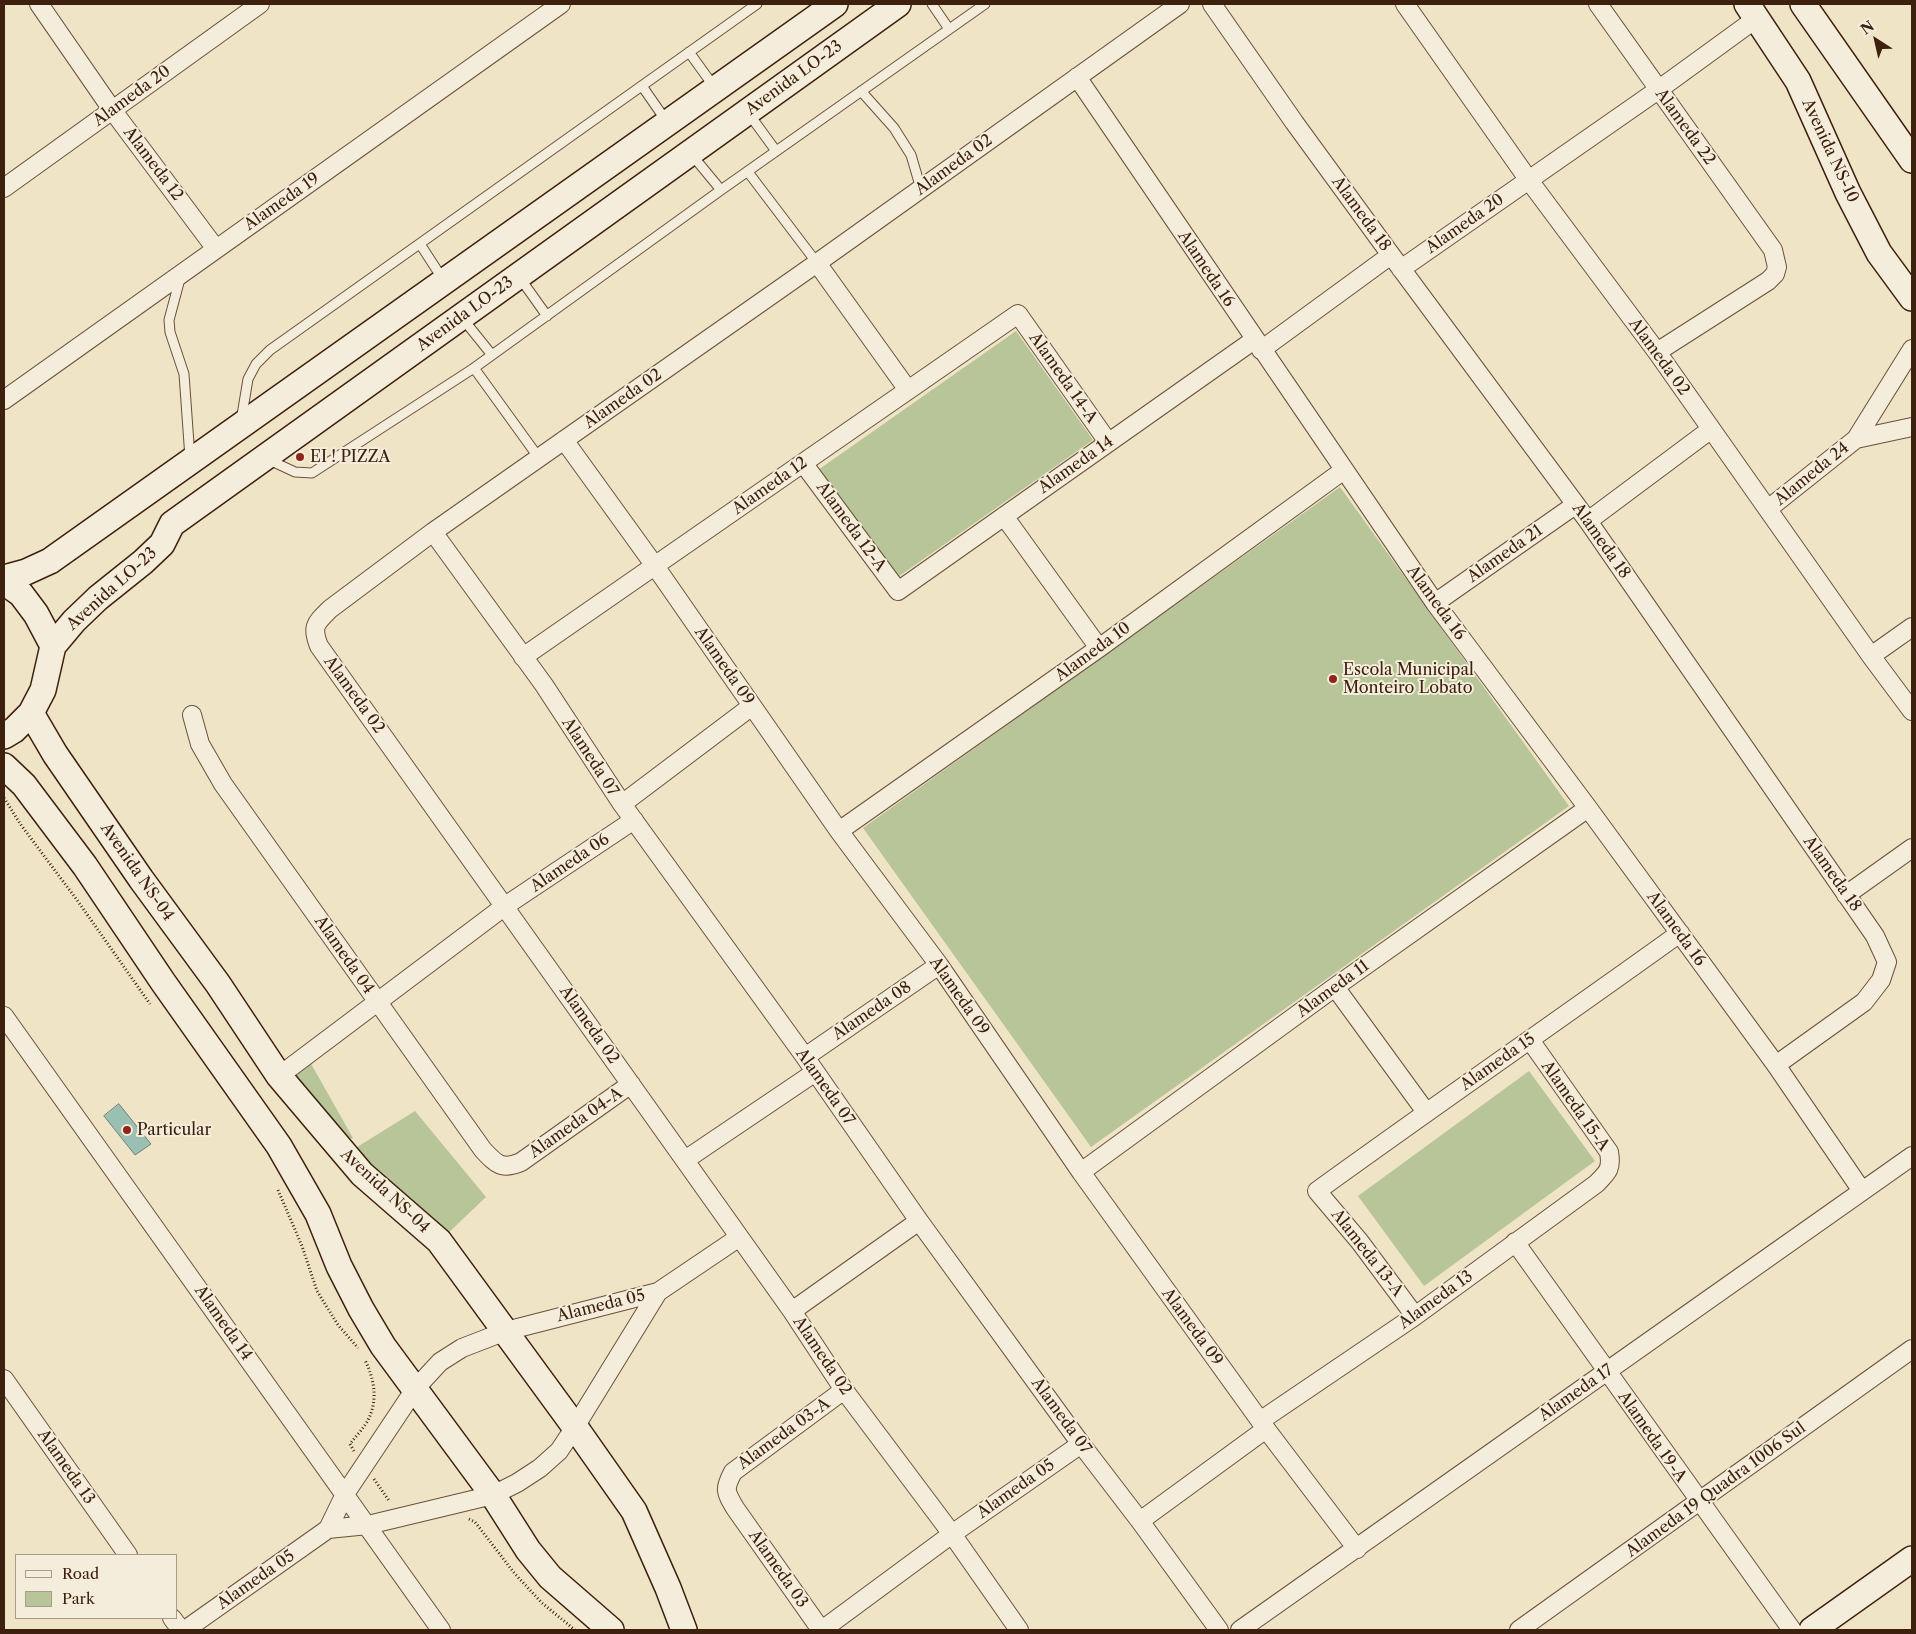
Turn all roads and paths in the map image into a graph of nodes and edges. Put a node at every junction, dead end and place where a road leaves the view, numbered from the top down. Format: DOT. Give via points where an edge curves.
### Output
graph roads {
  1 [pos="39,4"];
  2 [pos="260,4"];
  3 [pos="561,4"];
  4 [pos="757,4"];
  5 [pos="835,4"];
  6 [pos="898,4"];
  7 [pos="932,4"];
  8 [pos="985,4"];
  9 [pos="1180,4"];
  10 [pos="1212,4"];
  11 [pos="1405,4"];
  12 [pos="1598,4"];
  13 [pos="1803,4"];
  14 [pos="1752,11"];
  15 [pos="949,29"];
  16 [pos="689,52"];
  17 [pos="1077,77"];
  18 [pos="642,86"];
  19 [pos="716,88"];
  20 [pos="1658,90"];
  21 [pos="861,91"];
  22 [pos="113,111"];
  23 [pos="747,112"];
  24 [pos="667,122"];
  25 [pos="776,151"];
  26 [pos="690,152"];
  27 [pos="1912,160"];
  28 [pos="748,172"];
  29 [pos="1528,179"];
  30 [pos="4,188"];
  31 [pos="921,188"];
  32 [pos="721,190"];
  33 [pos="420,244"];
  34 [pos="216,249"];
  35 [pos="1391,255"];
  36 [pos="817,263"];
  37 [pos="1401,269"];
  38 [pos="181,274"];
  39 [pos="518,276"];
  40 [pos="444,281"];
  41 [pos="1912,298"];
  42 [pos="1018,314"];
  43 [pos="547,316"];
  44 [pos="461,317"];
  45 [pos="1257,345"];
  46 [pos="1912,349"];
  47 [pos="1657,352"];
  48 [pos="492,355"];
  49 [pos="474,368"];
  50 [pos="908,390"];
  51 [pos="4,400"];
  52 [pos="240,426"];
  53 [pos="1912,427"];
  54 [pos="1710,430"];
  55 [pos="1856,439"];
  56 [pos="564,440"];
  57 [pos="1108,442"];
  58 [pos="265,458"];
  59 [pos="539,458"];
  60 [pos="190,461"];
  61 [pos="803,463"];
  62 [pos="1344,470"];
  63 [pos="1576,505"];
  64 [pos="1768,509"];
  65 [pos="1004,516"];
  66 [pos="1588,522"];
  67 [pos="433,532"];
  68 [pos="655,566"];
  69 [pos="4,580"];
  70 [pos="898,591"];
  71 [pos="1435,603"];
  72 [pos="1912,627"];
  73 [pos="53,646"];
  74 [pos="1099,648"];
  75 [pos="520,653"];
  76 [pos="1871,656"];
  77 [pos="752,706"];
  78 [pos="1912,711"];
  79 [pos="30,713"];
  80 [pos="192,715"];
  81 [pos="4,736"];
  82 [pos="4,766"];
  83 [pos="4,798"];
  84 [pos="622,804"];
  85 [pos="1588,808"];
  86 [pos="634,820"];
  87 [pos="839,831"];
  88 [pos="1912,848"];
  89 [pos="1846,895"];
  90 [pos="505,906"];
  91 [pos="1680,933"];
  92 [pos="938,965"];
  93 [pos="1335,987"];
  94 [pos="378,1002"];
  95 [pos="154,1009"];
  96 [pos="4,1016"];
  97 [pos="1530,1040"];
  98 [pos="805,1057"];
  99 [pos="1776,1065"];
  100 [pos="814,1073"];
  101 [pos="279,1076"];
  102 [pos="631,1084"];
  103 [pos="1426,1112"];
  104 [pos="1912,1156"];
  105 [pos="685,1160"];
  106 [pos="522,1162"];
  107 [pos="1081,1172"];
  108 [pos="1607,1173"];
  109 [pos="277,1188"];
  110 [pos="1317,1191"];
  111 [pos="1862,1191"];
  112 [pos="919,1221"];
  113 [pos="738,1238"];
  114 [pos="1515,1242"];
  115 [pos="658,1292"];
  116 [pos="792,1311"];
  117 [pos="1415,1316"];
  118 [pos="506,1331"];
  119 [pos="1912,1349"];
  120 [pos="361,1352"];
  121 [pos="364,1359"];
  122 [pos="1607,1372"];
  123 [pos="4,1379"];
  124 [pos="415,1389"];
  125 [pos="844,1390"];
  126 [pos="1263,1425"];
  127 [pos="576,1427"];
  128 [pos="1081,1444"];
  129 [pos="364,1465"];
  130 [pos="345,1494"];
  131 [pos="493,1495"];
  132 [pos="1698,1502"];
  133 [pos="735,1508"];
  134 [pos="463,1516"];
  135 [pos="401,1517"];
  136 [pos="1140,1521"];
  137 [pos="368,1525"];
  138 [pos="328,1529"];
  139 [pos="952,1534"];
  140 [pos="1357,1549"];
  141 [pos="127,1554"];
  142 [pos="1912,1559"];
  143 [pos="173,1619"];
  144 [pos="183,1630"];
  145 [pos="441,1630"];
  146 [pos="575,1630"];
  147 [pos="611,1630"];
  148 [pos="684,1630"];
  149 [pos="822,1630"];
  150 [pos="1019,1630"];
  151 [pos="1220,1630"];
  152 [pos="1240,1630"];
  153 [pos="1519,1630"];
  154 [pos="1792,1630"];
  155 [pos="1812,1630"];
  1 -- 22 [label="street, Alameda 12"];
  2 -- 22 [label="street, Alameda 20"];
  3 -- 34 [label="street, Alameda 19"];
  4 -- 16 [label="lane"];
  5 -- 19 [label="street"];
  6 -- 23 [label="street, Avenida LO-23"];
  7 -- 15 [label="lane"];
  8 -- 15 [label="lane"];
  9 -- 17 [label="street, Alameda 02"];
  10 -- 35 [label="street, Alameda 18"];
  11 -- 29 [label="street, Alameda 02"];
  12 -- 20 [label="street, Alameda 22"];
  13 -- 27 [label="street"];
  14 -- 20 [label="street, Alameda 20"];
  14 -- 41 [label="street, Avenida NS-10" via="1808,101 1848,193 1879,253"];
  15 -- 21 [label="lane"];
  16 -- 18 [label="lane"];
  16 -- 19 [label="lane"];
  17 -- 31 [label="street, Alameda 02"];
  17 -- 45 [label="street, Alameda 16"];
  18 -- 24 [label="lane"];
  18 -- 33 [label="lane"];
  19 -- 24 [label="street"];
  20 -- 29 [label="street, Alameda 20"];
  20 -- 47 [label="street, Alameda 22" via="1773,250 1777,267 1768,281"];
  21 -- 25 [label="lane"];
  21 -- 31 [label="lane" via="894,128 911,155"];
  22 -- 30 [label="street, Alameda 20"];
  22 -- 34 [label="street, Alameda 12"];
  23 -- 25 [label="lane"];
  23 -- 26 [label="street, Avenida LO-23"];
  24 -- 40 [label="street"];
  25 -- 28 [label="lane"];
  26 -- 32 [label="lane"];
  26 -- 39 [label="street, Avenida LO-23"];
  28 -- 32 [label="lane"];
  28 -- 36 [label="lane"];
  29 -- 37 [label="street, Alameda 20"];
  29 -- 47 [label="street, Alameda 02"];
  31 -- 36 [label="street, Alameda 02"];
  32 -- 43 [label="lane"];
  33 -- 40 [label="lane"];
  33 -- 52 [label="lane" via="270,350 256,364 248,379"];
  34 -- 38 [label="street, Alameda 19"];
  35 -- 37 [label="street, Alameda 18"];
  35 -- 45 [label="street, Alameda 14"];
  36 -- 50 [label="street"];
  36 -- 56 [label="street, Alameda 02"];
  37 -- 63 [label="street, Alameda 18"];
  38 -- 51 [label="street, Alameda 19"];
  38 -- 60 [label="lane" via="169,320 184,374"];
  39 -- 43 [label="lane"];
  39 -- 44 [label="street, Avenida LO-23"];
  40 -- 52 [label="street"];
  42 -- 50 [label="street, Alameda 12"];
  42 -- 57 [label="street, Alameda 14-A"];
  43 -- 48 [label="lane"];
  44 -- 48 [label="lane"];
  44 -- 58 [label="street, Avenida LO-23"];
  45 -- 57 [label="street, Alameda 14"];
  45 -- 62 [label="street, Alameda 16"];
  46 -- 55 [label="street"];
  47 -- 54 [label="street, Alameda 02"];
  48 -- 49 [label="lane"];
  49 -- 58 [label="lane" via="312,474 295,472"];
  49 -- 59 [label="lane"];
  50 -- 61 [label="street, Alameda 12"];
  52 -- 60 [label="street"];
  53 -- 55 [label="street"];
  54 -- 64 [label="street, Alameda 02"];
  54 -- 66 [label="street"];
  55 -- 64 [label="street, Alameda 24"];
  56 -- 59 [label="street, Alameda 02"];
  56 -- 68 [label="street, Alameda 09"];
  57 -- 65 [label="street, Alameda 14"];
  58 -- 73 [label="street, Avenida LO-23" via="172,524 162,544 98,598"];
  59 -- 67 [label="street, Alameda 02"];
  60 -- 69 [label="street" via="50,561"];
  61 -- 68 [label="street, Alameda 12"];
  61 -- 70 [label="street, Alameda 12-A"];
  62 -- 71 [label="street, Alameda 16"];
  62 -- 74 [label="street, Alameda 10"];
  63 -- 66 [label="street, Alameda 18"];
  63 -- 71 [label="street, Alameda 21"];
  64 -- 76 [label="street, Alameda 02"];
  65 -- 70 [label="street, Alameda 14"];
  65 -- 74 [label="street"];
  66 -- 89 [label="street, Alameda 18"];
  67 -- 75 [label="street, Alameda 07"];
  67 -- 90 [label="street, Alameda 02" via="330,609 318,621 314,633 319,646"];
  68 -- 75 [label="street, Alameda 12"];
  68 -- 77 [label="street, Alameda 09"];
  69 -- 73 [label="street" via="21,594 36,614"];
  71 -- 85 [label="street, Alameda 16"];
  72 -- 76 [label="street"];
  73 -- 79 [label="street" via="43,690"];
  74 -- 87 [label="street, Alameda 10"];
  75 -- 84 [label="street, Alameda 07"];
  76 -- 78 [label="street, Alameda 02"];
  77 -- 84 [label="street"];
  77 -- 87 [label="street, Alameda 09"];
  79 -- 81 [label="street"];
  79 -- 101 [label="street, Avenida NS-04" via="55,754"];
  80 -- 94 [label="street, Alameda 04" via="200,744 223,784"];
  82 -- 124 [label="street" via="24,785 84,866 279,1146 318,1214 361,1309"];
  83 -- 95 [label="path"];
  84 -- 86 [label="street, Alameda 07"];
  85 -- 91 [label="street, Alameda 16"];
  85 -- 93 [label="street, Alameda 11"];
  86 -- 90 [label="street, Alameda 06"];
  86 -- 98 [label="street, Alameda 07"];
  87 -- 92 [label="street, Alameda 09"];
  88 -- 89 [label="street"];
  89 -- 99 [label="street, Alameda 18" via="1875,936 1887,962 1881,980 1864,1002"];
  90 -- 94 [label="street, Alameda 06"];
  90 -- 102 [label="street, Alameda 02"];
  91 -- 97 [label="street, Alameda 15"];
  91 -- 99 [label="street, Alameda 16"];
  92 -- 98 [label="street, Alameda 08"];
  92 -- 107 [label="street, Alameda 09"];
  93 -- 103 [label="street"];
  93 -- 107 [label="street, Alameda 11"];
  94 -- 101 [label="street, Alameda 06"];
  94 -- 106 [label="street, Alameda 04" via="492,1160 510,1167"];
  96 -- 130 [label="street, Alameda 14"];
  97 -- 103 [label="street, Alameda 15"];
  97 -- 108 [label="street, Alameda 15-A" via="1609,1152 1611,1164"];
  98 -- 100 [label="street, Alameda 07"];
  99 -- 111 [label="street, Alameda 16"];
  100 -- 105 [label="street"];
  100 -- 112 [label="street, Alameda 07"];
  101 -- 118 [label="street, Avenida NS-04" via="362,1174 439,1241"];
  102 -- 105 [label="street, Alameda 02"];
  102 -- 106 [label="street, Alameda 04-A"];
  103 -- 110 [label="street, Alameda 15"];
  104 -- 111 [label="street, Alameda 17"];
  105 -- 113 [label="street, Alameda 02"];
  107 -- 126 [label="street, Alameda 09"];
  108 -- 114 [label="street, Alameda 13"];
  109 -- 120 [label="path" via="317,1291 338,1325"];
  110 -- 117 [label="street, Alameda 13-A"];
  111 -- 122 [label="street, Alameda 17"];
  112 -- 116 [label="street"];
  112 -- 128 [label="street, Alameda 07"];
  113 -- 115 [label="street"];
  113 -- 116 [label="street, Alameda 02"];
  114 -- 117 [label="street, Alameda 13"];
  114 -- 122 [label="street, Alameda 19-A"];
  115 -- 118 [label="street, Alameda 05"];
  115 -- 127 [label="street, Alameda 05"];
  116 -- 125 [label="street, Alameda 02"];
  117 -- 126 [label="street, Alameda 13"];
  118 -- 124 [label="street, Alameda 05" via="462,1348 440,1362"];
  118 -- 127 [label="street, Avenida NS-04"];
  119 -- 132 [label="street, Alameda 19 Quadra 1006 Sul"];
  121 -- 129 [label="path" via="372,1374 375,1394 369,1419 350,1444"];
  122 -- 132 [label="street, Alameda 19-A"];
  122 -- 140 [label="street, Alameda 17"];
  123 -- 141 [label="street, Alameda 13"];
  124 -- 129 [label="street, Alameda 05"];
  124 -- 131 [label="street"];
  125 -- 133 [label="street, Alameda 03-A" via="733,1472 726,1493"];
  125 -- 139 [label="street, Alameda 02"];
  126 -- 136 [label="street, Alameda 13"];
  126 -- 140 [label="street, Alameda 09"];
  127 -- 131 [label="street, Alameda 05" via="559,1451 540,1468"];
  127 -- 148 [label="street, Avenida NS-04" via="634,1511"];
  128 -- 136 [label="street, Alameda 07"];
  128 -- 139 [label="street, Alameda 05"];
  129 -- 130 [label="street, Alameda 05"];
  129 -- 135 [label="path"];
  130 -- 137 [label="street, Alameda 14"];
  130 -- 138 [label="street, Alameda 05"];
  131 -- 135 [label="street, Alameda 05"];
  131 -- 147 [label="street" via="528,1550 550,1577"];
  132 -- 153 [label="street, Alameda 19 Quadra 1006 Sul"];
  132 -- 154 [label="street, Alameda 19-A"];
  133 -- 149 [label="street, Alameda 03"];
  134 -- 146 [label="path" via="475,1522 542,1603"];
  135 -- 137 [label="street, Alameda 05"];
  136 -- 151 [label="street, Alameda 07"];
  137 -- 138 [label="street, Alameda 05"];
  137 -- 145 [label="street, Alameda 14"];
  138 -- 144 [label="street, Alameda 05"];
  139 -- 149 [label="street, Alameda 05"];
  139 -- 150 [label="street, Alameda 02"];
  140 -- 152 [label="street, Alameda 17"];
  142 -- 155 [label="street"];
  143 -- 144 [label="street"];
}
